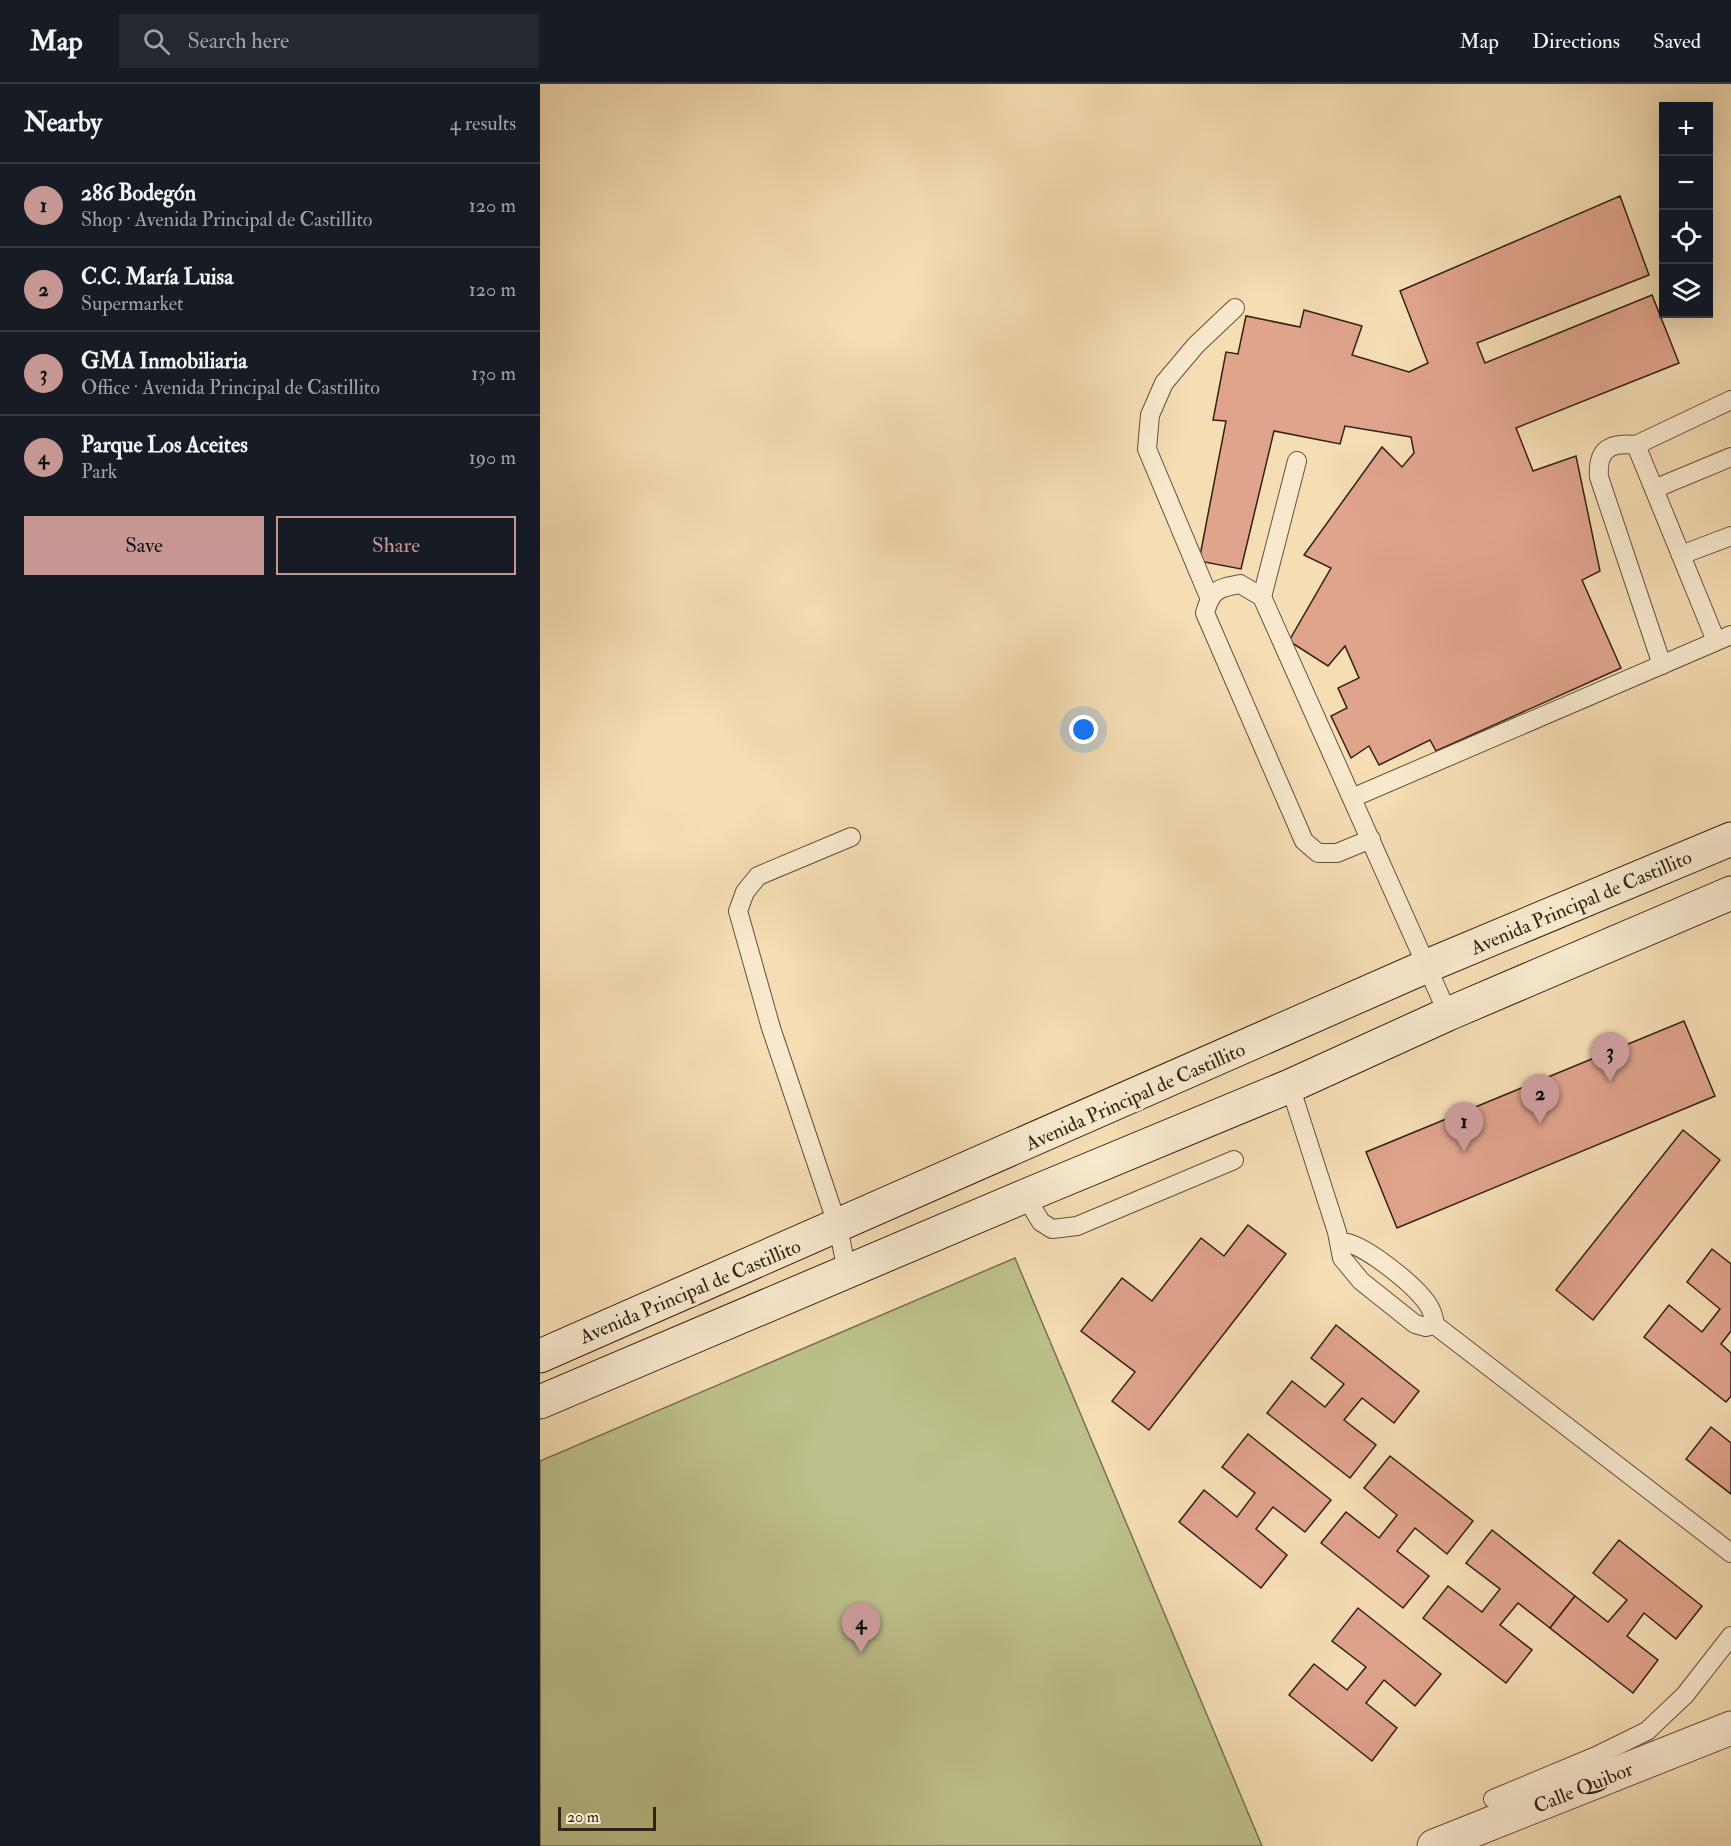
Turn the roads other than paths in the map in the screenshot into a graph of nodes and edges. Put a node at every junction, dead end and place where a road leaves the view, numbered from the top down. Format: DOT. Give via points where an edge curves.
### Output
graph roads {
  1 [pos="1235,308"];
  2 [pos="1731,400"];
  3 [pos="1636,445"];
  4 [pos="1731,458"];
  5 [pos="1297,461"];
  6 [pos="1654,489"];
  7 [pos="1731,536"];
  8 [pos="1681,555"];
  9 [pos="1209,597"];
  10 [pos="1262,597"];
  11 [pos="1724,638"];
  12 [pos="1662,665"];
  13 [pos="1352,798"];
  14 [pos="851,837"];
  15 [pos="1371,839"];
  16 [pos="1731,839"];
  17 [pos="1731,893"];
  18 [pos="1427,966"];
  19 [pos="1449,1014"];
  20 [pos="1290,1086"];
  21 [pos="1234,1160"];
  22 [pos="1024,1196"];
  23 [pos="838,1227"];
  24 [pos="1340,1242"];
  25 [pos="847,1271"];
  26 [pos="1435,1325"];
  27 [pos="540,1356"];
  28 [pos="540,1402"];
  29 [pos="1731,1553"];
  30 [pos="1731,1636"];
  31 [pos="1731,1728"];
  32 [pos="1494,1799"];
  33 [pos="1434,1846"];
  1 -- 9 [label="lane" via="1164,383 1150,416 1147,449"];
  2 -- 3 [label="lane"];
  3 -- 6 [label="lane"];
  3 -- 12 [label="lane" via="1620,444 1605,451 1598,463 1599,477"];
  4 -- 6 [label="lane"];
  5 -- 10 [label="lane"];
  6 -- 8 [label="lane"];
  7 -- 8 [label="lane"];
  8 -- 11 [label="lane"];
  9 -- 10 [label="lane" via="1221,588 1240,584"];
  9 -- 15 [label="lane" via="1205,613 1304,841 1318,854 1337,853"];
  10 -- 13 [label="lane"];
  11 -- 12 [label="lane"];
  12 -- 13 [label="lane"];
  13 -- 15 [label="lane"];
  14 -- 23 [label="lane" via="758,876 745,892 738,911 771,1028"];
  15 -- 18 [label="lane"];
  16 -- 18 [label="main road, Avenida Principal de Castillito"];
  17 -- 19 [label="main road"];
  18 -- 19 [label="lane"];
  18 -- 23 [label="main road, Avenida Principal de Castillito"];
  19 -- 20 [label="main road"];
  20 -- 22 [label="main road"];
  20 -- 24 [label="lane"];
  21 -- 22 [label="lane" via="1077,1226 1052,1229 1041,1222"];
  22 -- 25 [label="main road"];
  23 -- 25 [label="lane"];
  23 -- 27 [label="main road, Avenida Principal de Castillito"];
  24 -- 26 [label="lane" via="1363,1248 1421,1297 1429,1305"];
  24 -- 26 [label="lane" via="1342,1258 1361,1281 1415,1324"];
  25 -- 28 [label="main road"];
  26 -- 29 [label="lane"];
  30 -- 32 [label="lane" via="1685,1695 1647,1731"];
  31 -- 33 [label="main road, Calle Quibor"];
}
